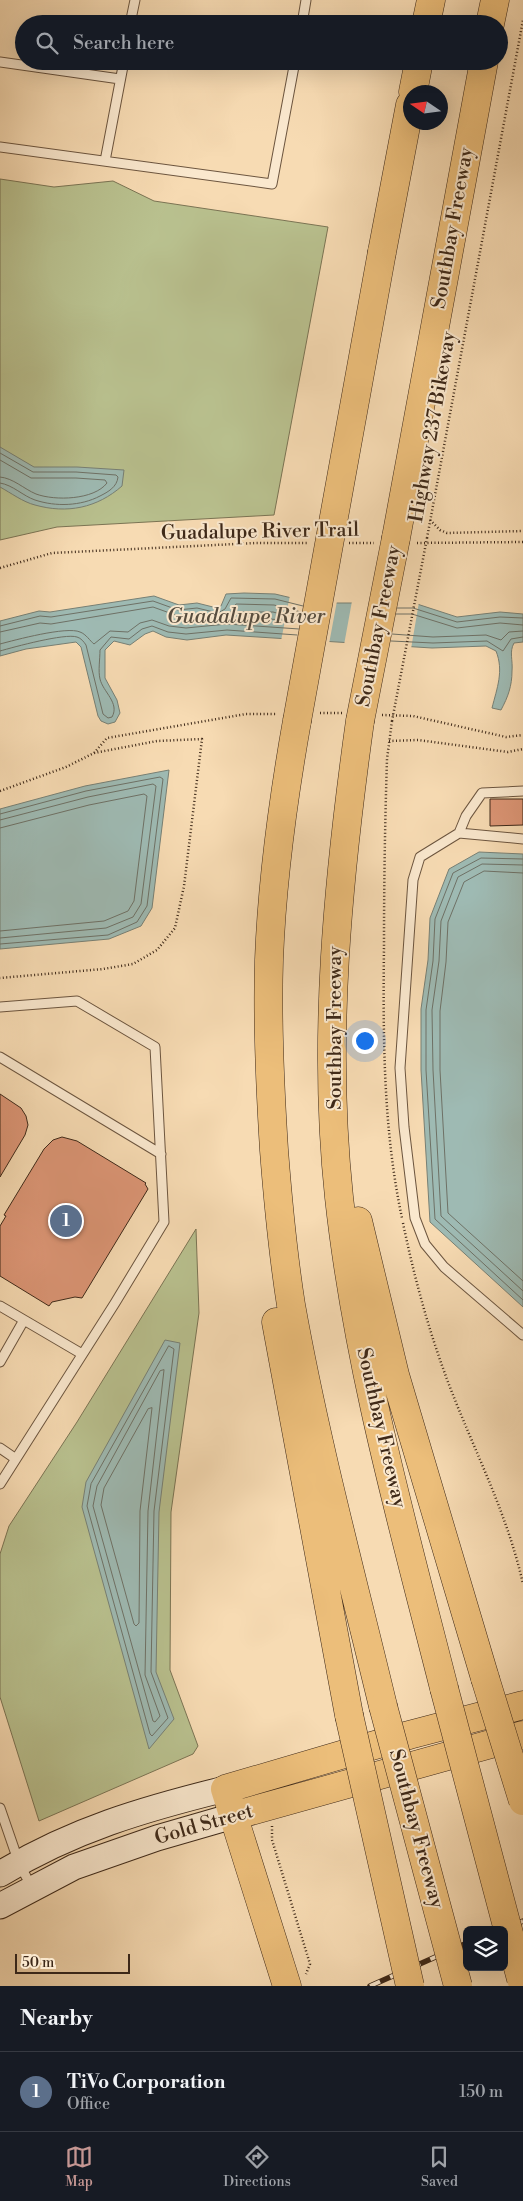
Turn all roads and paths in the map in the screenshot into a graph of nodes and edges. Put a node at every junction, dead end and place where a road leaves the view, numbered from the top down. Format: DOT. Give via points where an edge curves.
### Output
graph roads {
  1 [pos="135,0"];
  2 [pos="306,0"];
  3 [pos="431,0"];
  4 [pos="495,0"];
  5 [pos="132,15"];
  6 [pos="304,15"];
  7 [pos="428,15"];
  8 [pos="492,15"];
  9 [pos="523,20"];
  10 [pos="0,62"];
  11 [pos="15,64"];
  12 [pos="56,70"];
  13 [pos="122,70"];
  14 [pos="293,70"];
  15 [pos="417,70"];
  16 [pos="482,70"];
  17 [pos="120,79"];
  18 [pos="414,85"];
  19 [pos="405,130"];
  20 [pos="0,147"];
  21 [pos="105,161"];
  22 [pos="430,520"];
  23 [pos="523,531"];
  24 [pos="397,541"];
  25 [pos="523,542"];
  26 [pos="314,543"];
  27 [pos="344,543"];
  28 [pos="0,568"];
  29 [pos="392,721"];
  30 [pos="389,740"];
  31 [pos="523,750"];
  32 [pos="523,791"];
  33 [pos="0,792"];
  34 [pos="459,833"];
  35 [pos="523,839"];
  36 [pos="0,978"];
  37 [pos="0,1008"];
  38 [pos="0,1057"];
  39 [pos="334,1102"];
  40 [pos="271,1103"];
  41 [pos="160,1154"];
  42 [pos="0,1306"];
  43 [pos="24,1320"];
  44 [pos="523,1334"];
  45 [pos="82,1354"];
  46 [pos="0,1362"];
  47 [pos="0,1448"];
  48 [pos="16,1459"];
  49 [pos="0,1484"];
  50 [pos="523,1705"];
  51 [pos="523,1736"];
  52 [pos="226,1789"];
  53 [pos="523,1801"];
  54 [pos="1,1814"];
  55 [pos="233,1816"];
  56 [pos="272,1823"];
  57 [pos="10,1868"];
  58 [pos="32,1888"];
  59 [pos="0,1906"];
  60 [pos="522,1982"];
  61 [pos="295,1983"];
  62 [pos="410,1986"];
  63 [pos="458,1986"];
  1 -- 5 [label="lane"];
  2 -- 6 [label="lane"];
  3 -- 7 [label="main road"];
  4 -- 8 [label="main road"];
  9 -- 22 [label="path, Highway 237 Bikeway"];
  10 -- 11 [label="lane"];
  12 -- 17 [label="lane"];
  13 -- 17 [label="lane"];
  14 -- 21 [label="lane" via="272,184"];
  15 -- 18 [label="main road"];
  16 -- 24 [label="main road, Southbay Freeway"];
  17 -- 21 [label="lane"];
  19 -- 40 [label="main road, Southbay Freeway, bridge" via="280,828 271,917 268,1013"];
  20 -- 21 [label="lane"];
  22 -- 23 [label="path" via="447,533"];
  22 -- 29 [label="path, Highway 237 Bikeway, bridge"];
  24 -- 25 [label="path, Guadalupe River Trail"];
  24 -- 27 [label="path, Guadalupe River Trail"];
  24 -- 39 [label="main road, Southbay Freeway, bridge" via="360,721 346,819 332,1011"];
  26 -- 28 [label="path, Guadalupe River Trail" via="52,553"];
  30 -- 31 [label="path" via="418,740 508,752"];
  32 -- 34 [label="lane" via="482,792"];
  33 -- 36 [label="path" via="94,752 157,741 202,739 175,928 157,950 132,964"];
  34 -- 35 [label="lane"];
  34 -- 44 [label="lane" via="420,857 413,880 400,1068 415,1218 425,1244 444,1267"];
  37 -- 41 [label="lane" via="77,1001 155,1046"];
  38 -- 41 [label="lane"];
  39 -- 53 [label="main road, bridge" via="394,1375"];
  39 -- 60 [label="main road, Southbay Freeway, bridge" via="339,1196 352,1294 372,1400"];
  40 -- 62 [label="main road, bridge" via="258,1164 286,1384 349,1715"];
  40 -- 63 [label="main road, Southbay Freeway, bridge" via="278,1206 291,1303 313,1418 383,1706"];
  41 -- 45 [label="lane" via="164,1222"];
  42 -- 43 [label="lane"];
  43 -- 45 [label="lane"];
  43 -- 46 [label="lane"];
  45 -- 48 [label="lane"];
  47 -- 48 [label="lane"];
  48 -- 49 [label="lane"];
  50 -- 52 [label="main road, Gold Street"];
  51 -- 55 [label="main road, Gold Street"];
  52 -- 55 [label="main road"];
  52 -- 57 [label="main road, Gold Street" via="116,1819 64,1840"];
  54 -- 57 [label="lane"];
  55 -- 58 [label="main road, Gold Street" via="116,1851"];
  55 -- 61 [label="main road"];
  56 -- 61 [label="path" via="272,1840 310,1964"];
  57 -- 58 [label="lane"];
  58 -- 59 [label="main road, Gold Street"];
}
